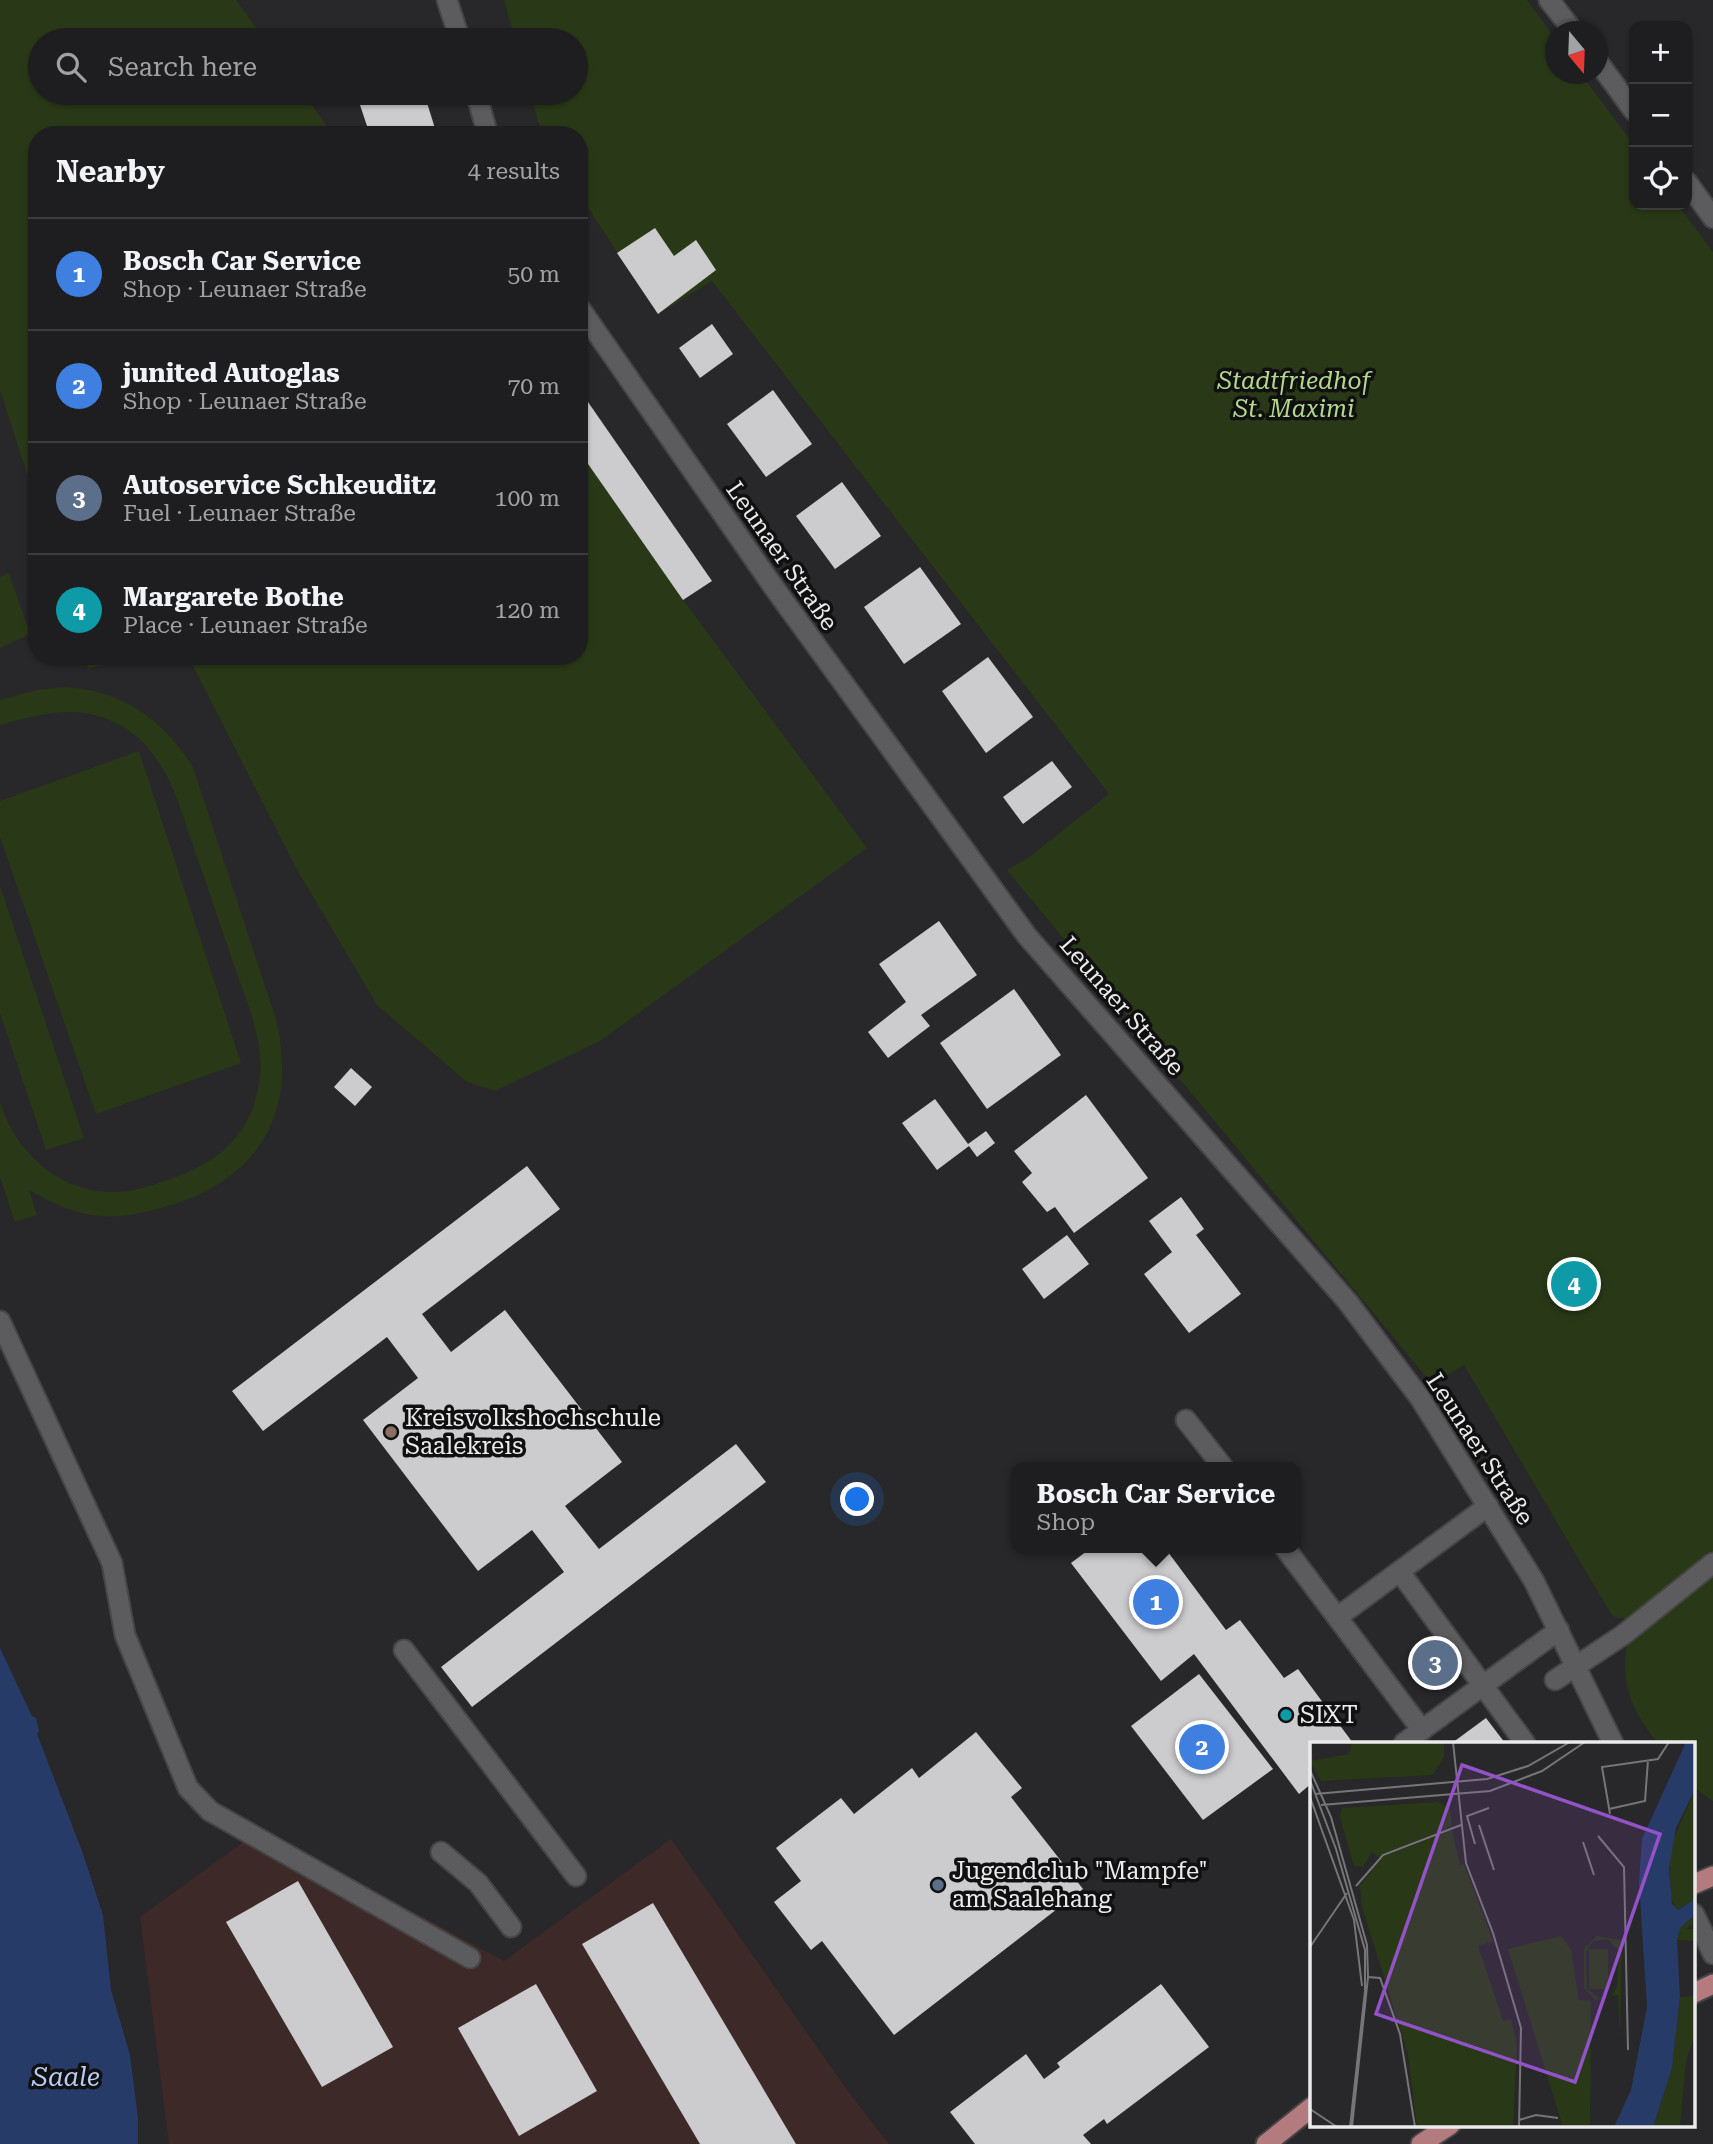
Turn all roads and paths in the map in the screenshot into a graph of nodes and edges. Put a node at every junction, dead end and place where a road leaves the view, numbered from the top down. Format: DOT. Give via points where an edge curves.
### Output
graph roads {
  1 [pos="447,0"];
  2 [pos="1549,0"];
  3 [pos="1565,21"];
  4 [pos="456,28"];
  5 [pos="1608,76"];
  6 [pos="1629,104"];
  7 [pos="479,105"];
  8 [pos="485,126"];
  9 [pos="1692,189"];
  10 [pos="1713,218"];
  11 [pos="588,320"];
  12 [pos="0,1321"];
  13 [pos="1186,1420"];
  14 [pos="1219,1462"];
  15 [pos="1488,1506"];
  16 [pos="1289,1553"];
  17 [pos="1713,1563"];
  18 [pos="1400,1572"];
  19 [pos="1339,1616"];
  20 [pos="1559,1630"];
  21 [pos="404,1650"];
  22 [pos="1577,1667"];
  23 [pos="1555,1680"];
  24 [pos="1482,1684"];
  25 [pos="1422,1730"];
  26 [pos="1405,1742"];
  27 [pos="1524,1742"];
  28 [pos="1613,1742"];
  29 [pos="441,1852"];
  30 [pos="576,1876"];
  31 [pos="1713,1876"];
  32 [pos="1696,1883"];
  33 [pos="1696,1918"];
  34 [pos="511,1927"];
  35 [pos="1713,1954"];
  36 [pos="470,1958"];
  37 [pos="1713,1984"];
  38 [pos="1696,1992"];
  39 [pos="1310,2109"];
  40 [pos="1448,2126"];
  41 [pos="1266,2144"];
  42 [pos="1421,2144"];
  1 -- 4 [label="street"];
  2 -- 3 [label="street"];
  5 -- 6 [label="street"];
  7 -- 8 [label="street"];
  9 -- 10 [label="street"];
  11 -- 15 [label="street, Leunaer Straße" via="775,589 1027,936 1347,1301 1420,1398"];
  12 -- 36 [label="street" via="112,1563 125,1635 188,1788 210,1811"];
  13 -- 14 [label="street"];
  15 -- 18 [label="street"];
  15 -- 20 [label="street, Leunaer Straße"];
  16 -- 19 [label="street"];
  17 -- 22 [label="street"];
  18 -- 19 [label="street"];
  18 -- 24 [label="street"];
  19 -- 25 [label="street"];
  20 -- 22 [label="street, Leunaer Straße"];
  20 -- 24 [label="street"];
  21 -- 30 [label="street"];
  22 -- 23 [label="street"];
  22 -- 28 [label="street, Leunaer Straße"];
  24 -- 25 [label="street"];
  24 -- 27 [label="street"];
  25 -- 26 [label="street"];
  29 -- 34 [label="street" via="478,1883"];
  31 -- 32 [label="main road"];
  33 -- 35 [label="street"];
  37 -- 38 [label="main road"];
  39 -- 41 [label="main road"];
  40 -- 42 [label="main road"];
}
